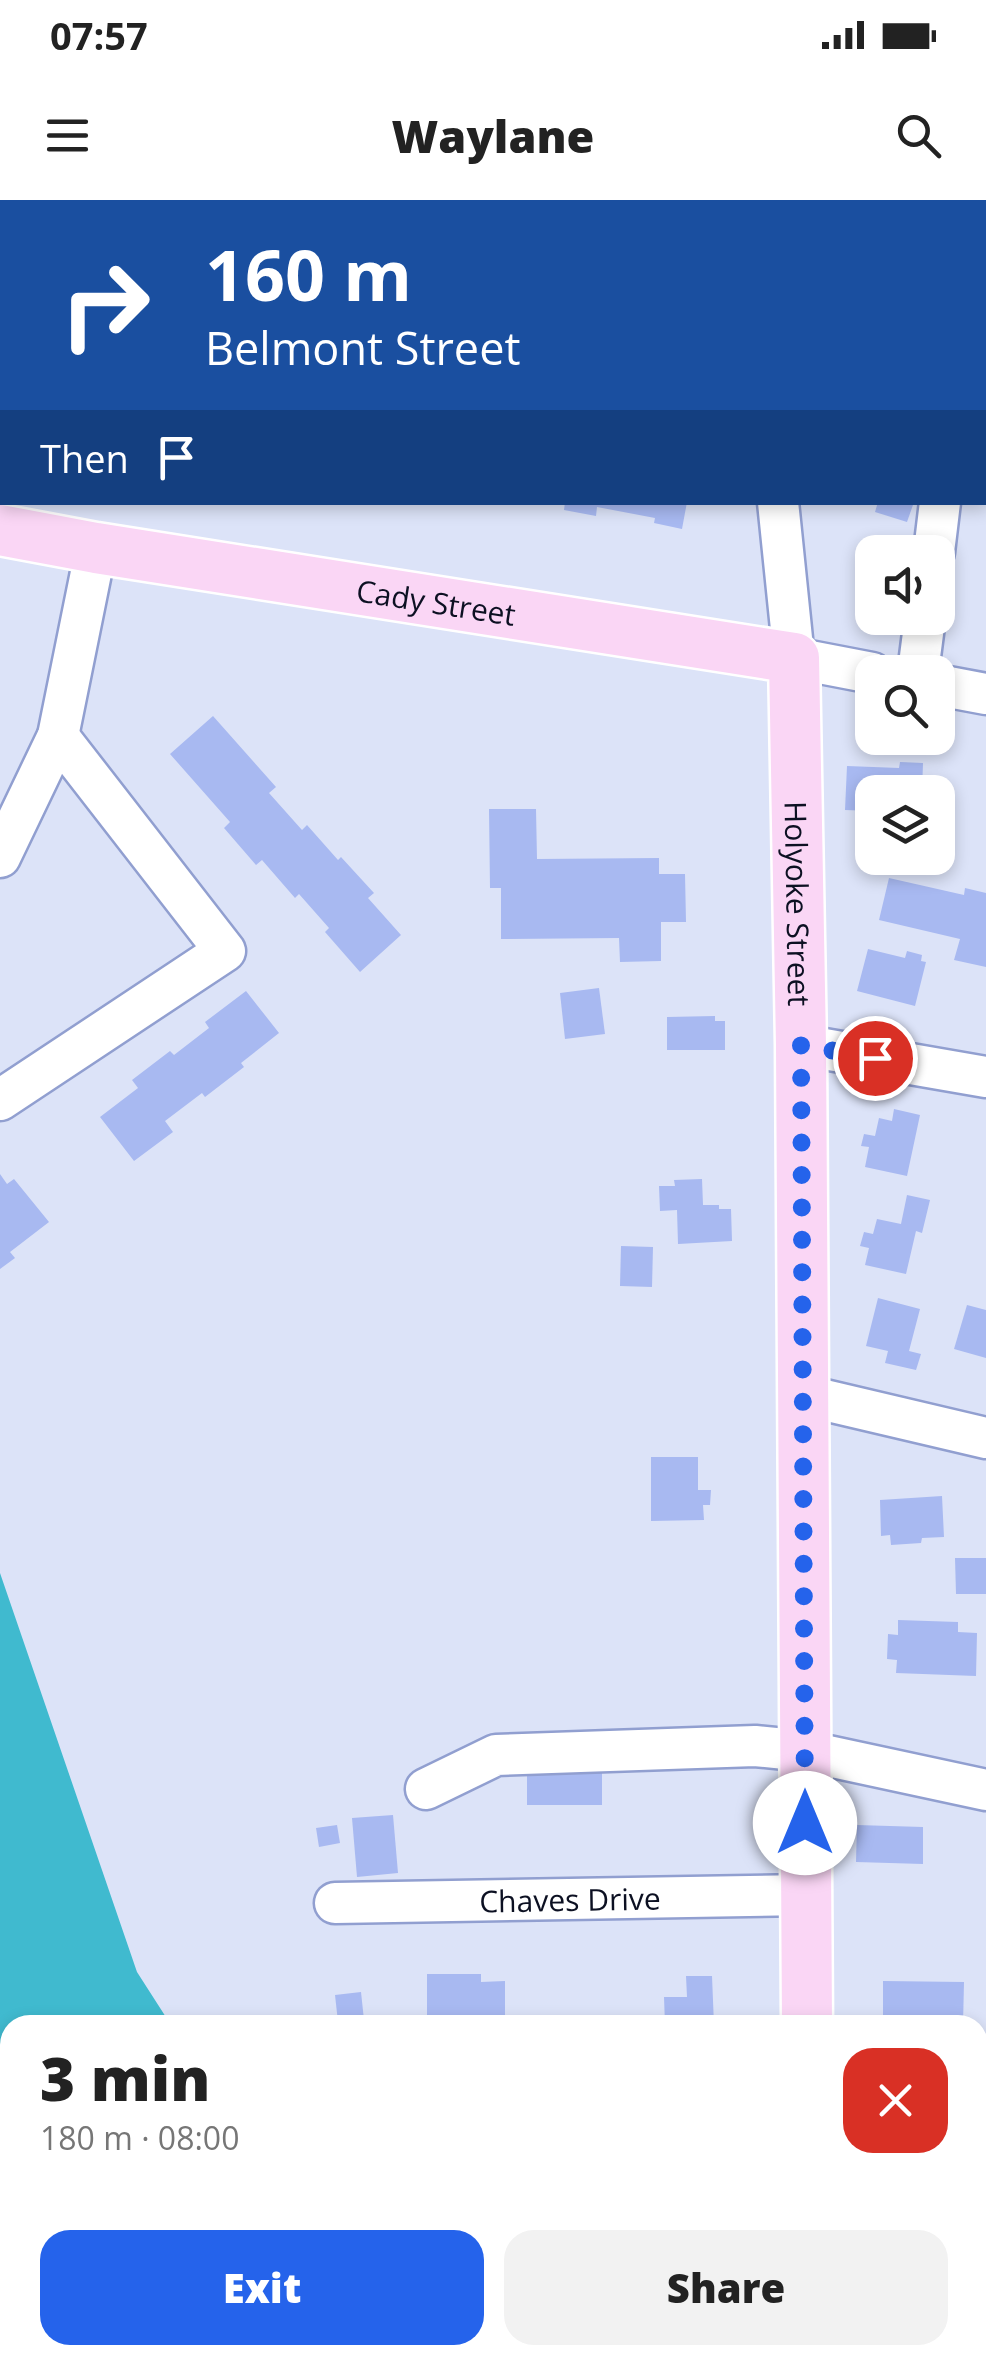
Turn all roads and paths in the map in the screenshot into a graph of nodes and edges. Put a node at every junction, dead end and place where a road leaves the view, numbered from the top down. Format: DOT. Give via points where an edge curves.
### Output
graph roads {
  1 [pos="778,505"];
  2 [pos="940,505"];
  3 [pos="0,530"];
  4 [pos="936,535"];
  5 [pos="96,548"];
  6 [pos="794,658"];
  7 [pos="855,670"];
  8 [pos="955,688"];
  9 [pos="986,694"];
  10 [pos="58,736"];
  11 [pos="0,857"];
  12 [pos="801,1045"];
  13 [pos="986,1077"];
  14 [pos="0,1100"];
  15 [pos="803,1395"];
  16 [pos="986,1438"];
  17 [pos="805,1751"];
  18 [pos="426,1789"];
  19 [pos="986,1790"];
  20 [pos="805,1895"];
  21 [pos="335,1903"];
  22 [pos="807,2015"];
  1 -- 6 [label="street, Holyoke Street"];
  2 -- 4 [label="street"];
  3 -- 5 [label="main road, Cady Street"];
  5 -- 6 [label="main road, Cady Street"];
  5 -- 10 [label="street"];
  6 -- 7 [label="street, Cady Street"];
  6 -- 12 [label="main road, Holyoke Street"];
  8 -- 9 [label="street"];
  10 -- 11 [label="street"];
  10 -- 14 [label="street" via="225,951"];
  12 -- 13 [label="street"];
  12 -- 15 [label="main road, Holyoke Street"];
  15 -- 16 [label="street"];
  15 -- 17 [label="main road, Holyoke Street"];
  17 -- 18 [label="street" via="755,1746 496,1754"];
  17 -- 19 [label="street"];
  17 -- 20 [label="main road, Holyoke Street"];
  20 -- 21 [label="street, Chaves Drive"];
  20 -- 22 [label="main road, Holyoke Street"];
}
